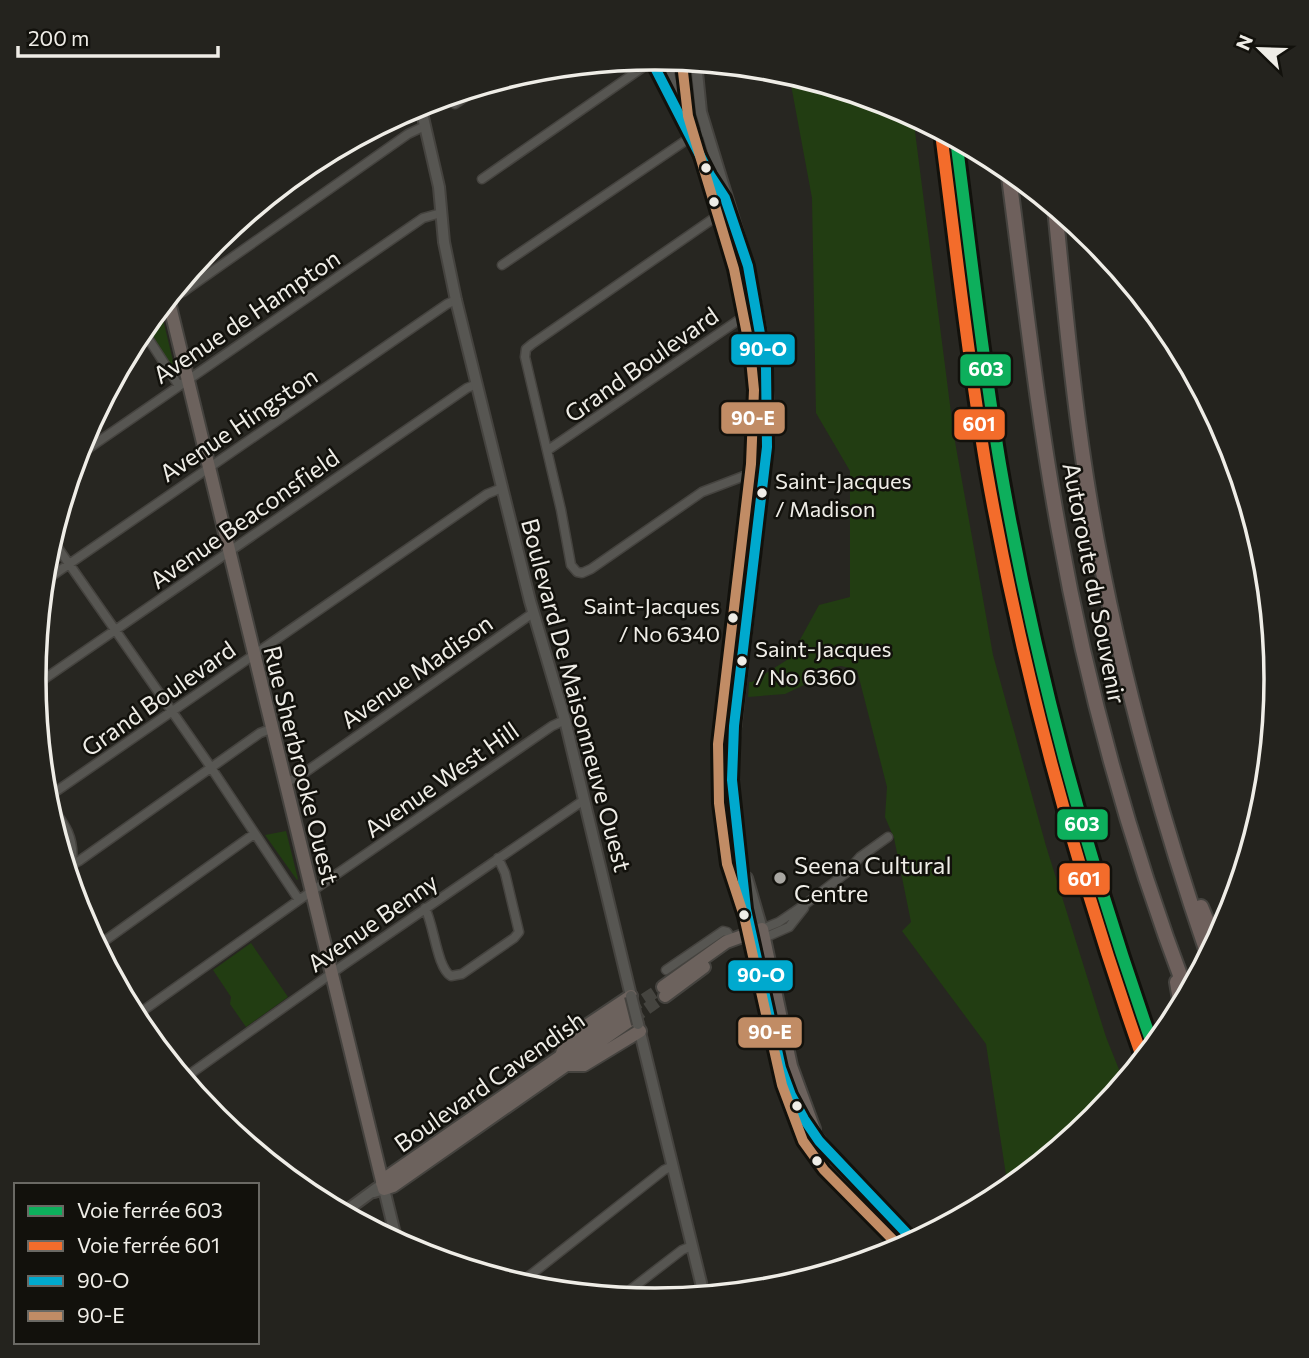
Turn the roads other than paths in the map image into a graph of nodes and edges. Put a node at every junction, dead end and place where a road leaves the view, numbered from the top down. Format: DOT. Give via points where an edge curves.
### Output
graph roads {
  1 [pos="636,70"];
  2 [pos="656,70"];
  3 [pos="668,70"];
  4 [pos="697,71"];
  5 [pos="678,110"];
  6 [pos="423,115"];
  7 [pos="425,126"];
  8 [pos="706,131"];
  9 [pos="692,137"];
  10 [pos="482,179"];
  11 [pos="1010,185"];
  12 [pos="725,198"];
  13 [pos="730,210"];
  14 [pos="441,213"];
  15 [pos="1056,221"];
  16 [pos="502,265"];
  17 [pos="186,290"];
  18 [pos="456,300"];
  19 [pos="170,309"];
  20 [pos="757,312"];
  21 [pos="149,339"];
  22 [pos="183,383"];
  23 [pos="477,384"];
  24 [pos="92,446"];
  25 [pos="548,450"];
  26 [pos="208,467"];
  27 [pos="764,477"];
  28 [pos="502,488"];
  29 [pos="59,550"];
  30 [pos="228,552"];
  31 [pos="69,564"];
  32 [pos="55,574"];
  33 [pos="533,613"];
  34 [pos="115,630"];
  35 [pos="254,656"];
  36 [pos="46,678"];
  37 [pos="172,712"];
  38 [pos="565,720"];
  39 [pos="271,729"];
  40 [pos="211,768"];
  41 [pos="285,782"];
  42 [pos="56,792"];
  43 [pos="584,800"];
  44 [pos="1163,815"];
  45 [pos="63,823"];
  46 [pos="254,834"];
  47 [pos="888,837"];
  48 [pos="71,853"];
  49 [pos="498,858"];
  50 [pos="74,863"];
  51 [pos="311,892"];
  52 [pos="299,900"];
  53 [pos="425,908"];
  54 [pos="1210,928"];
  55 [pos="758,935"];
  56 [pos="732,939"];
  57 [pos="105,941"];
  58 [pos="1204,942"];
  59 [pos="1172,953"];
  60 [pos="666,970"];
  61 [pos="331,974"];
  62 [pos="1183,982"];
  63 [pos="1178,990"];
  64 [pos="631,996"];
  65 [pos="144,1010"];
  66 [pos="635,1021"];
  67 [pos="564,1061"];
  68 [pos="191,1074"];
  69 [pos="673,1166"];
  70 [pos="380,1188"];
  71 [pos="352,1207"];
  72 [pos="393,1229"];
  73 [pos="906,1233"];
  74 [pos="692,1246"];
  75 [pos="531,1275"];
  76 [pos="702,1286"];
  77 [pos="633,1287"];
  1 -- 10 [label="street"];
  2 -- 5 [label="street"];
  3 -- 5 [label="street"];
  4 -- 8 [label="street"];
  5 -- 9 [label="street"];
  6 -- 7 [label="street, Boulevard De Maisonneuve Ouest"];
  7 -- 14 [label="street, Boulevard De Maisonneuve Ouest"];
  7 -- 17 [label="street"];
  8 -- 9 [label="street"];
  8 -- 12 [label="street"];
  9 -- 12 [label="street"];
  9 -- 16 [label="street"];
  11 -- 59 [label="highway, Autoroute du Souvenir" via="1050,480 1075,614 1110,761"];
  12 -- 13 [label="street"];
  13 -- 20 [label="street"];
  13 -- 25 [label="street" via="526,349"];
  14 -- 18 [label="street, Boulevard De Maisonneuve Ouest"];
  14 -- 22 [label="street, Avenue de Hampton" via="423,218"];
  15 -- 44 [label="highway, Autoroute du Souvenir" via="1093,518 1124,672"];
  18 -- 23 [label="street, Boulevard De Maisonneuve Ouest"];
  18 -- 26 [label="street, Avenue Hingston"];
  19 -- 22 [label="main road, Rue Sherbrooke Ouest"];
  20 -- 25 [label="street, Grand Boulevard" via="737,321"];
  20 -- 27 [label="street" via="768,390"];
  21 -- 22 [label="street"];
  22 -- 24 [label="street, Avenue de Hampton"];
  22 -- 26 [label="main road, Rue Sherbrooke Ouest"];
  23 -- 28 [label="street, Boulevard De Maisonneuve Ouest"];
  23 -- 30 [label="street, Avenue Beaconsfield"];
  25 -- 27 [label="street" via="571,565 578,573 591,569 702,492 744,476"];
  26 -- 30 [label="main road, Rue Sherbrooke Ouest"];
  26 -- 31 [label="street, Avenue Hingston"];
  27 -- 55 [label="street" via="732,746 741,862"];
  28 -- 33 [label="street, Boulevard De Maisonneuve Ouest"];
  28 -- 35 [label="street, Grand Boulevard"];
  29 -- 31 [label="street"];
  30 -- 34 [label="street, Avenue Beaconsfield"];
  30 -- 35 [label="main road, Rue Sherbrooke Ouest"];
  31 -- 32 [label="street, Avenue Hingston"];
  31 -- 34 [label="street"];
  33 -- 38 [label="street, Boulevard De Maisonneuve Ouest"];
  33 -- 41 [label="street, Avenue Madison"];
  34 -- 36 [label="street, Avenue Beaconsfield"];
  34 -- 37 [label="street"];
  35 -- 37 [label="street, Grand Boulevard"];
  35 -- 39 [label="main road, Rue Sherbrooke Ouest"];
  37 -- 40 [label="street"];
  37 -- 42 [label="street, Grand Boulevard"];
  38 -- 43 [label="street, Boulevard De Maisonneuve Ouest"];
  38 -- 51 [label="street, Avenue West Hill"];
  39 -- 40 [label="street"];
  39 -- 41 [label="main road, Rue Sherbrooke Ouest"];
  40 -- 46 [label="street"];
  40 -- 50 [label="street"];
  41 -- 51 [label="main road, Rue Sherbrooke Ouest"];
  43 -- 49 [label="street, Avenue Benny"];
  43 -- 64 [label="street, Boulevard De Maisonneuve Ouest"];
  44 -- 54 [label="highway"];
  44 -- 58 [label="highway, Autoroute du Souvenir"];
  45 -- 48 [label="street" via="69,832"];
  46 -- 52 [label="street"];
  46 -- 57 [label="street"];
  47 -- 55 [label="street" via="807,903 789,927"];
  49 -- 53 [label="street, Avenue Benny"];
  49 -- 53 [label="street" via="519,932 462,974 451,976 444,970"];
  51 -- 52 [label="street, Avenue West Hill"];
  51 -- 61 [label="main road, Rue Sherbrooke Ouest"];
  52 -- 65 [label="street, Avenue West Hill"];
  53 -- 61 [label="street, Avenue Benny"];
  55 -- 56 [label="main road"];
  55 -- 56 [label="main road" via="664,991"];
  55 -- 73 [label="main road" via="786,1086 799,1116 839,1165"];
  56 -- 60 [label="street" via="722,932"];
  59 -- 62 [label="highway, Autoroute du Souvenir"];
  59 -- 63 [label="highway"];
  61 -- 68 [label="street, Avenue Benny"];
  61 -- 70 [label="main road, Rue Sherbrooke Ouest"];
  64 -- 66 [label="street, Boulevard De Maisonneuve Ouest, bridge"];
  64 -- 67 [label="main road" via="568,1038"];
  66 -- 67 [label="main road, Boulevard Cavendish"];
  66 -- 67 [label="main road" via="586,1064 580,1067"];
  66 -- 69 [label="street, Boulevard De Maisonneuve Ouest"];
  67 -- 70 [label="main road, Boulevard Cavendish" via="393,1186"];
  69 -- 74 [label="street, Boulevard De Maisonneuve Ouest"];
  69 -- 75 [label="street"];
  70 -- 71 [label="street, Boulevard Cavendish"];
  70 -- 72 [label="street, Rue Sherbrooke Ouest"];
  74 -- 76 [label="street, Boulevard De Maisonneuve Ouest"];
  74 -- 77 [label="street"];
}
